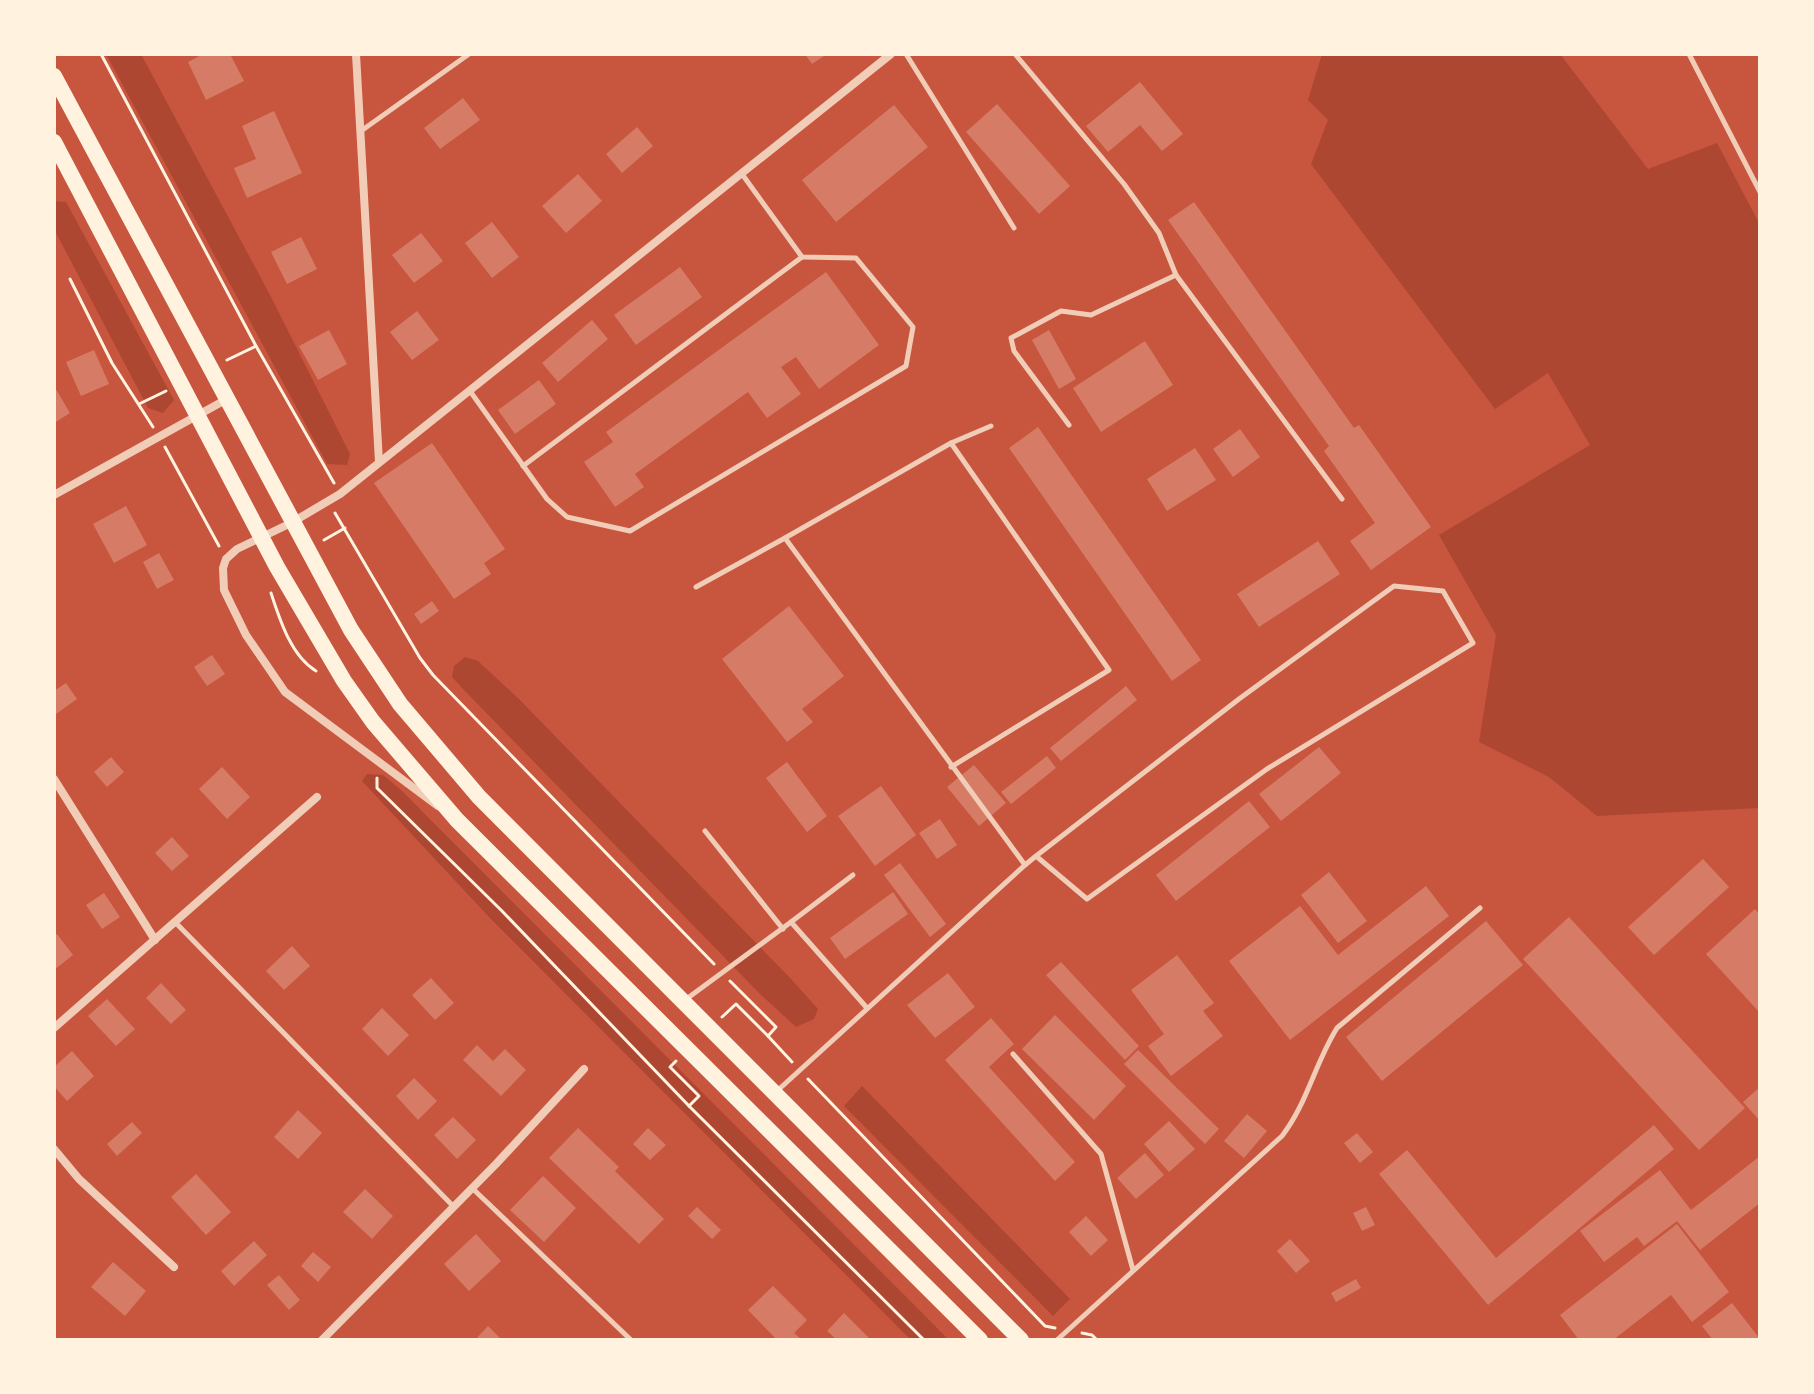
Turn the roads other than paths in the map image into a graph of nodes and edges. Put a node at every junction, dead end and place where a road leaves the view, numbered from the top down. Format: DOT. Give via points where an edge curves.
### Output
graph roads {
  1 [pos="356,54"];
  2 [pos="469,54"];
  3 [pos="891,54"];
  4 [pos="906,54"];
  5 [pos="1015,54"];
  6 [pos="1689,54"];
  7 [pos="54,76"];
  8 [pos="360,131"];
  9 [pos="54,142"];
  10 [pos="742,174"];
  11 [pos="1760,192"];
  12 [pos="1014,228"];
  13 [pos="802,257"];
  14 [pos="1176,275"];
  15 [pos="469,389"];
  16 [pos="227,399"];
  17 [pos="197,414"];
  18 [pos="1069,425"];
  19 [pos="991,426"];
  20 [pos="951,443"];
  21 [pos="379,462"];
  22 [pos="523,466"];
  23 [pos="54,495"];
  24 [pos="1342,499"];
  25 [pos="291,523"];
  26 [pos="261,537"];
  27 [pos="785,538"];
  28 [pos="696,587"];
  29 [pos="951,767"];
  30 [pos="54,779"];
  31 [pos="317,797"];
  32 [pos="457,820"];
  33 [pos="705,831"];
  34 [pos="1036,856"];
  35 [pos="1025,865"];
  36 [pos="853,875"];
  37 [pos="1480,908"];
  38 [pos="175,922"];
  39 [pos="791,922"];
  40 [pos="783,929"];
  41 [pos="155,940"];
  42 [pos="682,1002"];
  43 [pos="867,1008"];
  44 [pos="54,1028"];
  45 [pos="1013,1054"];
  46 [pos="584,1069"];
  47 [pos="774,1095"];
  48 [pos="54,1149"];
  49 [pos="471,1188"];
  50 [pos="453,1206"];
  51 [pos="174,1267"];
  52 [pos="1133,1270"];
  53 [pos="322,1340"];
  54 [pos="631,1340"];
  55 [pos="980,1340"];
  56 [pos="1021,1340"];
  57 [pos="1057,1340"];
  1 -- 8 [label="street"];
  2 -- 8 [label="lane"];
  3 -- 10 [label="street"];
  4 -- 12 [label="lane"];
  5 -- 14 [label="lane" via="1124,184 1159,233"];
  6 -- 11 [label="lane"];
  7 -- 16 [label="main road"];
  8 -- 21 [label="street"];
  9 -- 17 [label="main road"];
  10 -- 13 [label="lane"];
  10 -- 15 [label="street"];
  13 -- 22 [label="lane"];
  13 -- 22 [label="lane" via="856,258 913,327 906,366 630,531 567,517"];
  14 -- 18 [label="lane" via="1091,315 1061,311 1011,338 1014,351"];
  14 -- 24 [label="lane"];
  15 -- 21 [label="street"];
  15 -- 22 [label="lane"];
  16 -- 17 [label="street"];
  16 -- 25 [label="main road"];
  17 -- 23 [label="street"];
  17 -- 26 [label="main road"];
  19 -- 20 [label="lane"];
  20 -- 27 [label="lane"];
  20 -- 29 [label="lane" via="1109,670"];
  21 -- 25 [label="street" via="340,494"];
  25 -- 26 [label="street"];
  25 -- 42 [label="main road" via="376,670 447,763"];
  26 -- 32 [label="main road" via="344,681"];
  26 -- 32 [label="street" via="226,559 221,578 246,635 274,678 301,706"];
  27 -- 28 [label="lane"];
  27 -- 29 [label="lane"];
  29 -- 35 [label="lane"];
  30 -- 41 [label="street"];
  31 -- 38 [label="street"];
  32 -- 55 [label="main road"];
  33 -- 40 [label="lane"];
  34 -- 34 [label="lane" via="1394,586 1443,591 1473,643 1267,769 1087,899"];
  34 -- 35 [label="lane"];
  35 -- 43 [label="lane"];
  36 -- 39 [label="lane"];
  37 -- 52 [label="lane" via="1337,1028 1297,1118 1282,1136"];
  38 -- 41 [label="street"];
  38 -- 50 [label="lane"];
  39 -- 40 [label="lane"];
  39 -- 43 [label="lane"];
  40 -- 42 [label="lane"];
  41 -- 44 [label="street"];
  42 -- 47 [label="main road"];
  43 -- 47 [label="lane"];
  45 -- 52 [label="lane" via="1101,1154"];
  46 -- 49 [label="street"];
  47 -- 56 [label="main road"];
  48 -- 51 [label="street"];
  49 -- 50 [label="street"];
  49 -- 54 [label="lane"];
  50 -- 53 [label="street"];
  52 -- 57 [label="lane"];
}
